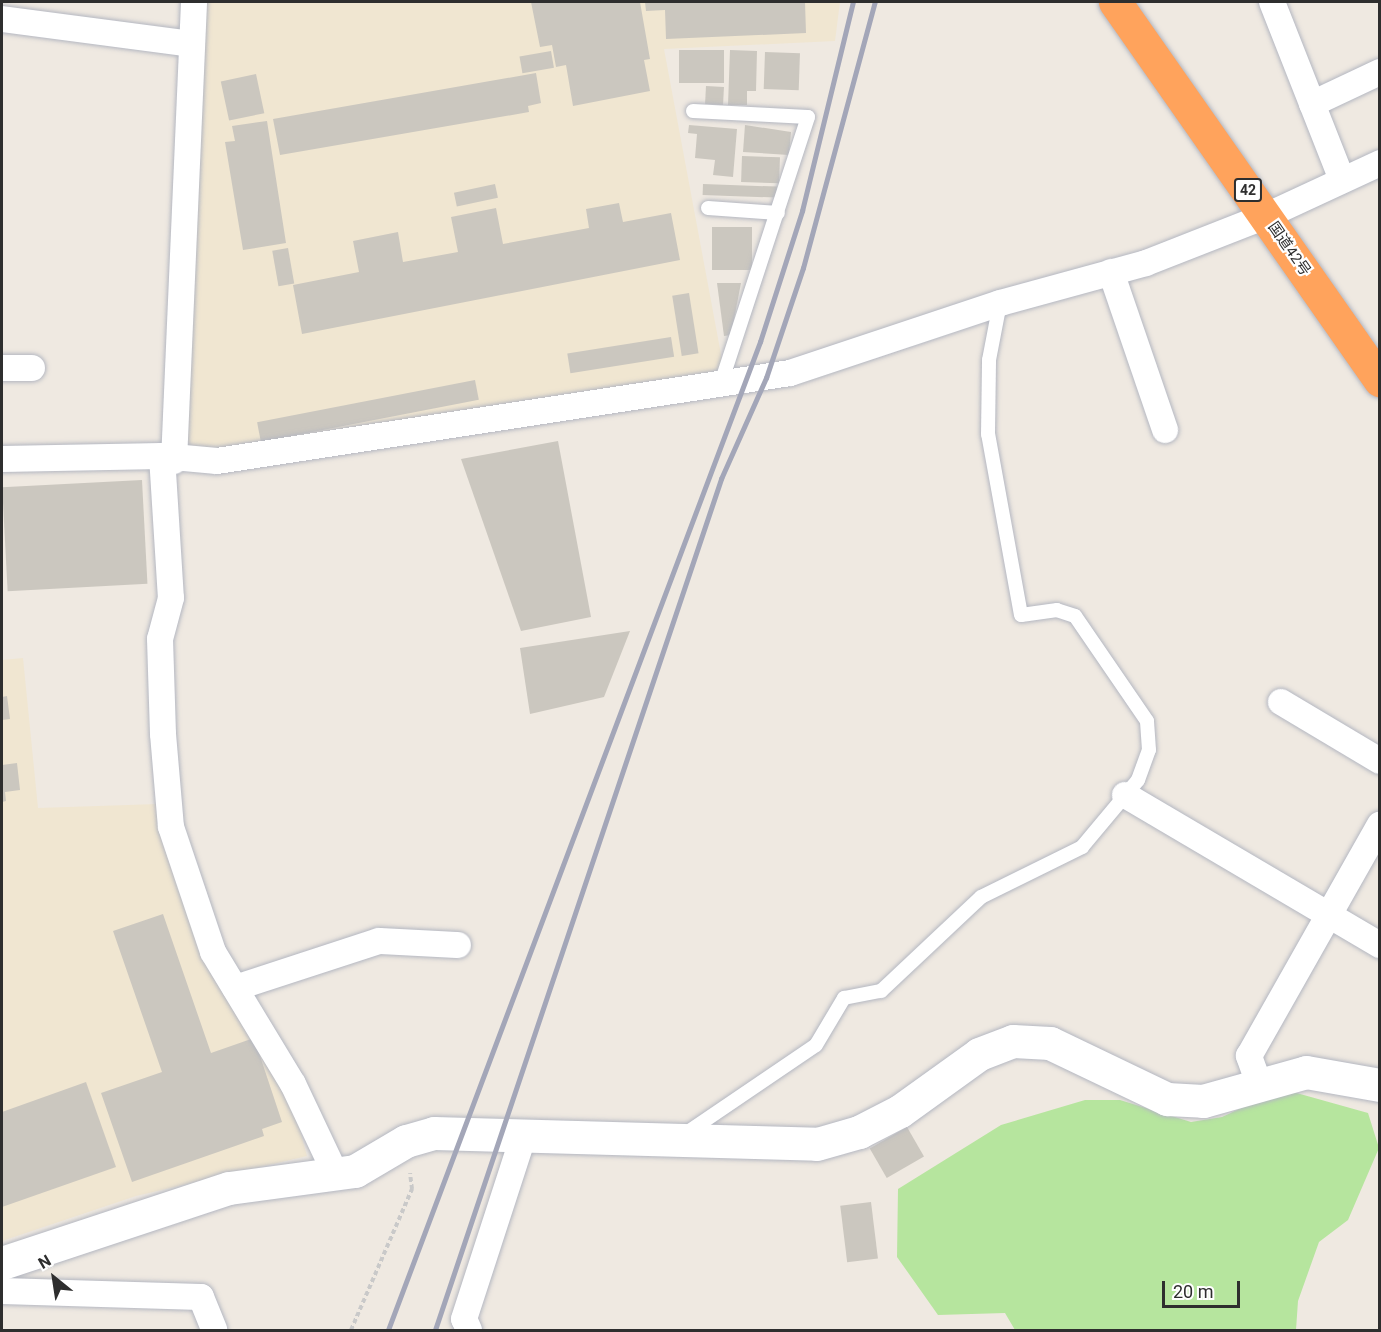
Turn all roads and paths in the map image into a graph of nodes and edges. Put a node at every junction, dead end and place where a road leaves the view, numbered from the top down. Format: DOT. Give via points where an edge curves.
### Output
graph roads {
  1 [pos="194,2"];
  2 [pos="1115,2"];
  3 [pos="1272,2"];
  4 [pos="2,19"];
  5 [pos="191,44"];
  6 [pos="1380,72"];
  7 [pos="1312,104"];
  8 [pos="693,111"];
  9 [pos="1380,162"];
  10 [pos="1342,180"];
  11 [pos="708,208"];
  12 [pos="778,213"];
  13 [pos="1266,216"];
  14 [pos="1111,272"];
  15 [pos="1000,303"];
  16 [pos="2,368"];
  17 [pos="32,368"];
  18 [pos="1380,380"];
  19 [pos="721,383"];
  20 [pos="1165,430"];
  21 [pos="168,458"];
  22 [pos="2,459"];
  23 [pos="1281,702"];
  24 [pos="1380,761"];
  25 [pos="1125,795"];
  26 [pos="1380,824"];
  27 [pos="1327,916"];
  28 [pos="458,945"];
  29 [pos="1380,945"];
  30 [pos="235,988"];
  31 [pos="1258,1081"];
  32 [pos="1380,1085"];
  33 [pos="523,1137"];
  34 [pos="680,1138"];
  35 [pos="398,1146"];
  36 [pos="336,1175"];
  37 [pos="2,1263"];
  38 [pos="2,1291"];
  39 [pos="465,1327"];
  40 [pos="214,1330"];
  41 [pos="351,1330"];
  1 -- 5 [label="street"];
  2 -- 13 [label="highway, 国道42号 / 42"];
  3 -- 7 [label="street"];
  4 -- 5 [label="street"];
  5 -- 21 [label="street"];
  6 -- 7 [label="street"];
  7 -- 10 [label="street"];
  8 -- 12 [label="lane" via="808,117"];
  9 -- 10 [label="street"];
  10 -- 13 [label="street"];
  11 -- 12 [label="lane"];
  12 -- 19 [label="lane"];
  13 -- 14 [label="street"];
  13 -- 18 [label="highway, 国道42号 / 42"];
  14 -- 15 [label="street"];
  14 -- 20 [label="street"];
  15 -- 19 [label="street" via="790,373"];
  15 -- 25 [label="lane" via="989,360 988,434 1021,615 1057,610 1075,616 1147,720 1149,750"];
  16 -- 17 [label="street"];
  19 -- 21 [label="street" via="217,461"];
  21 -- 22 [label="street"];
  21 -- 30 [label="street" via="171,598 160,639 162,734 171,827 213,952"];
  23 -- 24 [label="street"];
  25 -- 27 [label="street"];
  25 -- 34 [label="lane" via="1082,848 981,897 881,991 844,998 816,1045"];
  26 -- 27 [label="street"];
  27 -- 29 [label="street"];
  27 -- 31 [label="street" via="1249,1056"];
  28 -- 30 [label="street" via="379,941"];
  30 -- 36 [label="street" via="293,1084"];
  31 -- 32 [label="street" via="1306,1072"];
  31 -- 34 [label="street" via="1203,1101 1167,1099 1050,1043 1013,1041 979,1054 900,1111 859,1132 817,1144"];
  33 -- 34 [label="street"];
  33 -- 35 [label="street" via="434,1134"];
  33 -- 39 [label="street"];
  35 -- 36 [label="street" via="355,1171"];
  35 -- 41 [label="path" via="409,1167 412,1189"];
  36 -- 37 [label="street" via="292,1176 229,1188"];
  38 -- 40 [label="street" via="201,1297"];
}
